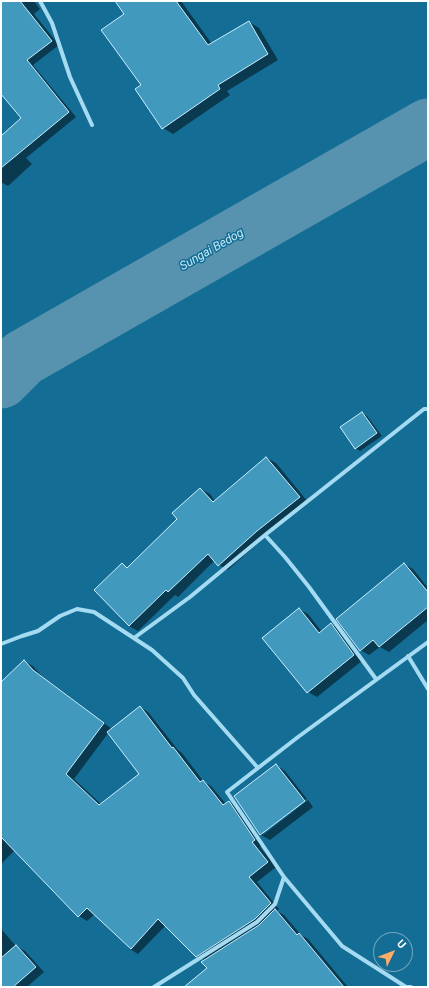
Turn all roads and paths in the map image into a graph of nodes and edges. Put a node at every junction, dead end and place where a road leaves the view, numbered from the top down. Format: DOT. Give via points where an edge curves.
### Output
graph roads {
  1 [pos="40,1"];
  2 [pos="92,125"];
  3 [pos="428,409"];
  4 [pos="265,535"];
  5 [pos="134,638"];
  6 [pos="428,642"];
  7 [pos="1,644"];
  8 [pos="408,656"];
  9 [pos="376,679"];
  10 [pos="428,689"];
  11 [pos="258,768"];
  12 [pos="284,876"];
  13 [pos="154,987"];
  14 [pos="411,987"];
  1 -- 2 [label="street" via="52,22 70,77"];
  3 -- 4 [label="street" via="424,409"];
  4 -- 5 [label="street" via="190,597"];
  4 -- 9 [label="street" via="285,557"];
  5 -- 7 [label="street" via="94,612 77,609 60,616 38,631"];
  5 -- 11 [label="street" via="152,650 182,678"];
  6 -- 8 [label="street"];
  8 -- 9 [label="street"];
  8 -- 10 [label="street"];
  9 -- 11 [label="street"];
  11 -- 12 [label="street" via="227,792"];
  12 -- 13 [label="street" via="275,904 257,922"];
  12 -- 14 [label="street" via="342,946 406,987"];
}
